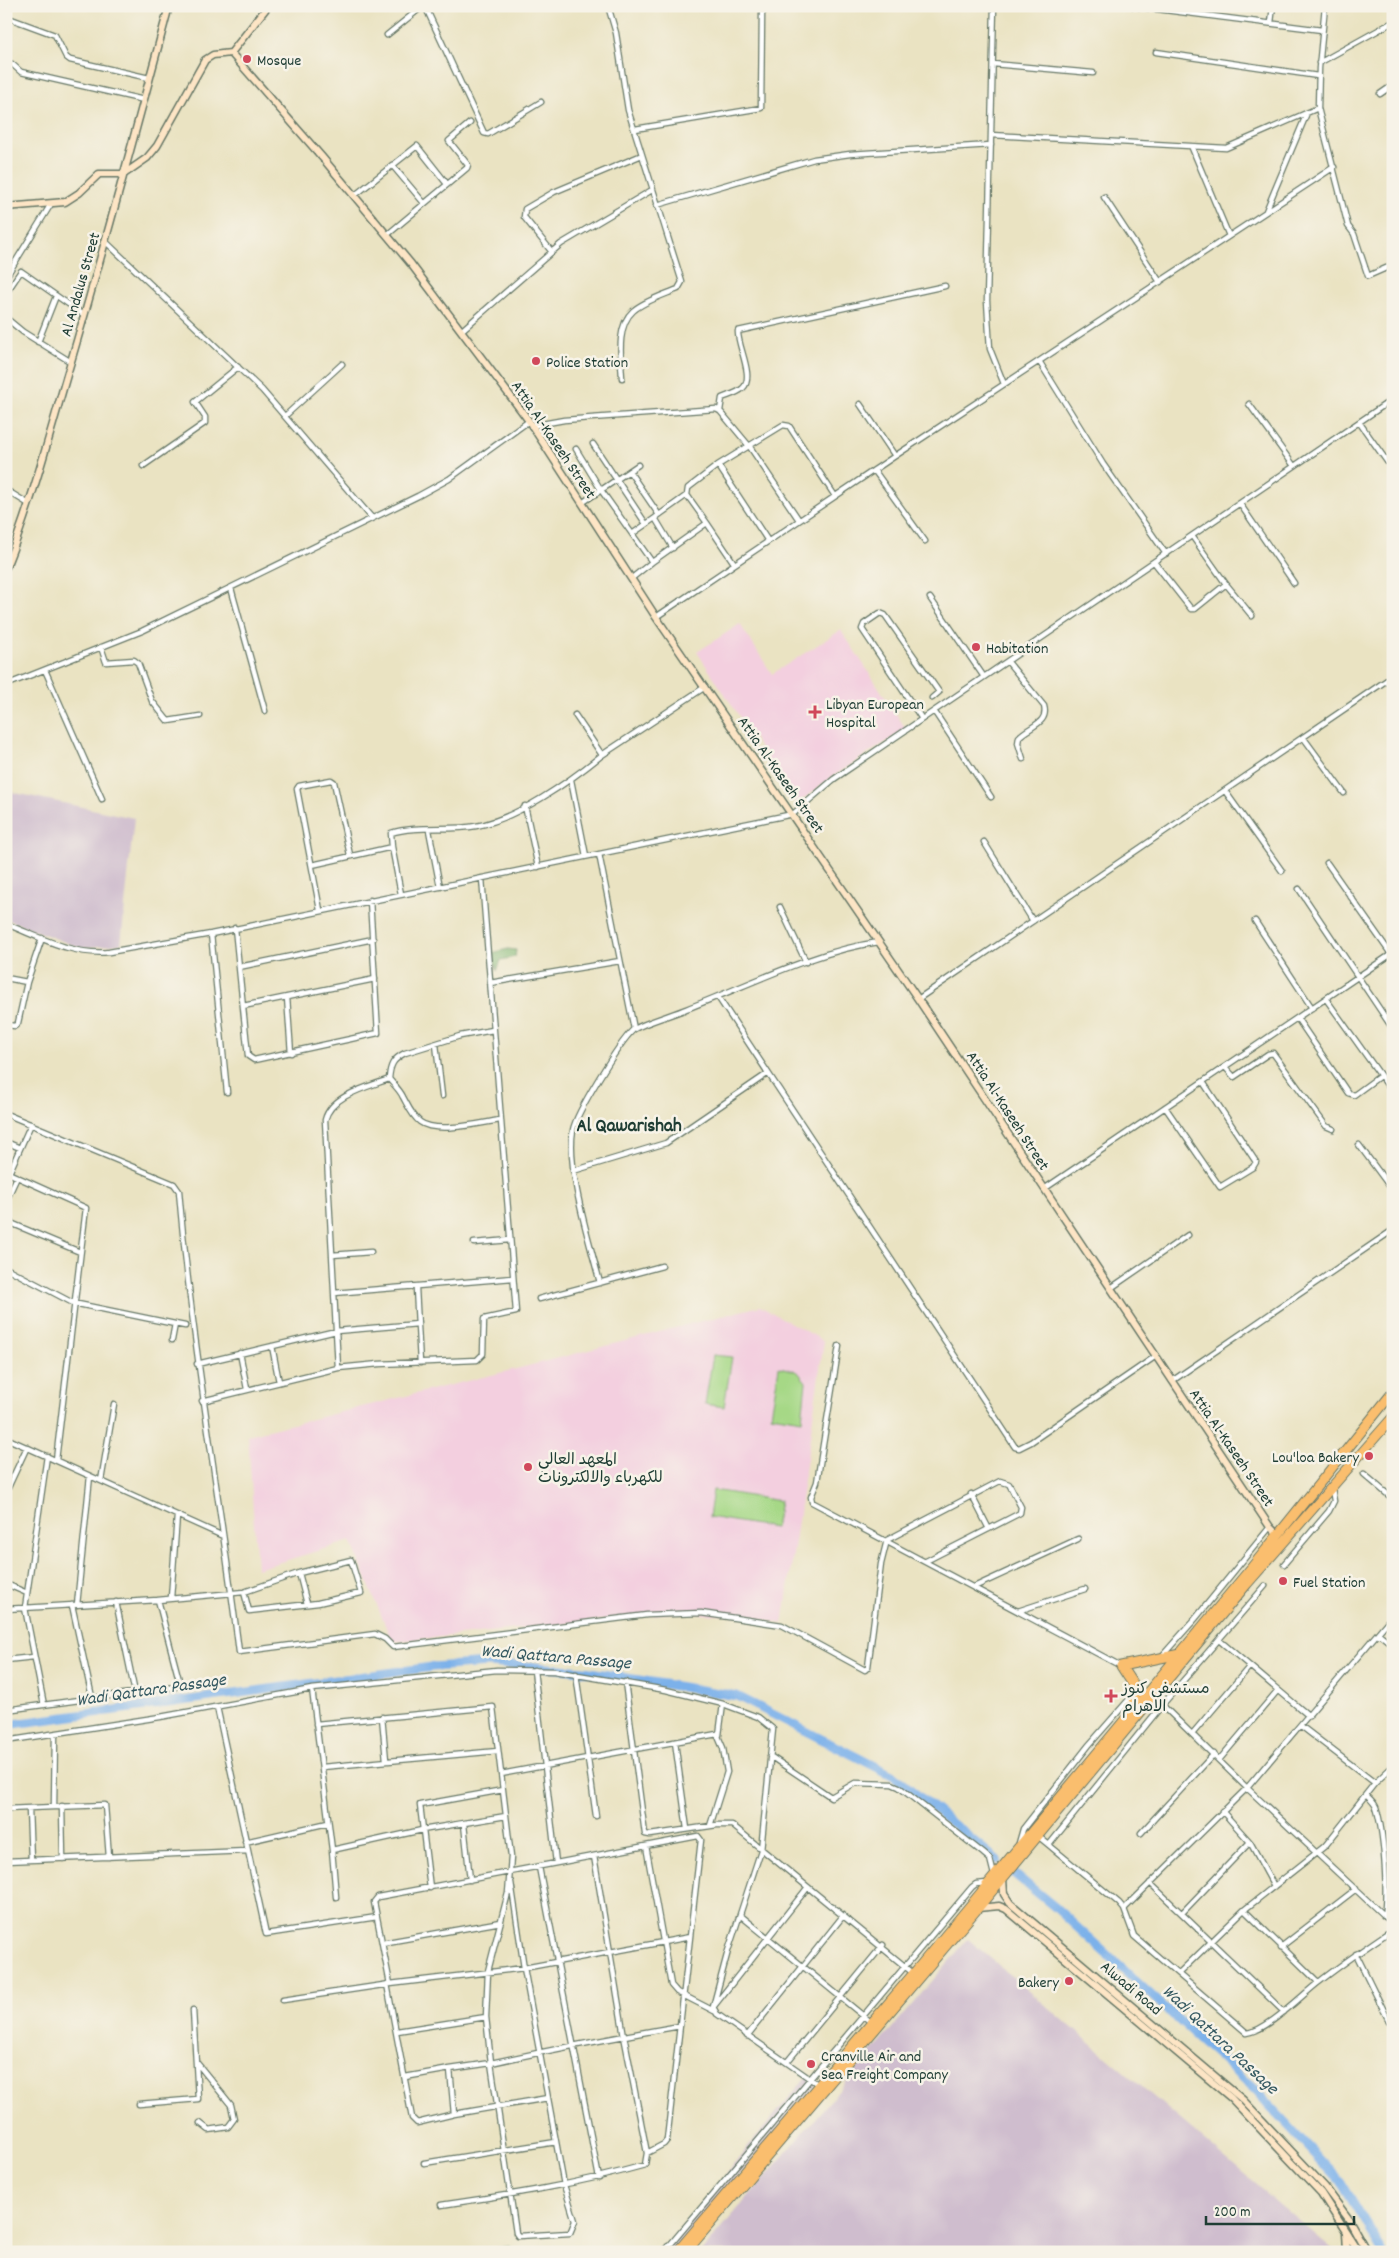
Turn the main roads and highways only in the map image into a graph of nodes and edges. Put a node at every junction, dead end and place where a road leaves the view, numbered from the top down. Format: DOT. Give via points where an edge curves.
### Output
graph roads {
  1 [pos="1391,1395"];
  2 [pos="1393,1417"];
  3 [pos="1180,1654"];
  4 [pos="1132,1711"];
  5 [pos="995,1879"];
  6 [pos="973,1907"];
  7 [pos="678,2252"];
  8 [pos="686,2252"];
  1 -- 3 [label="highway"];
  2 -- 5 [label="highway" via="1037,1835"];
  3 -- 4 [label="highway"];
  3 -- 4 [label="highway" via="1121,1666 1135,1694"];
  4 -- 5 [label="highway"];
  5 -- 6 [label="highway"];
  5 -- 6 [label="highway"];
  6 -- 7 [label="highway"];
  6 -- 8 [label="highway"];
}
